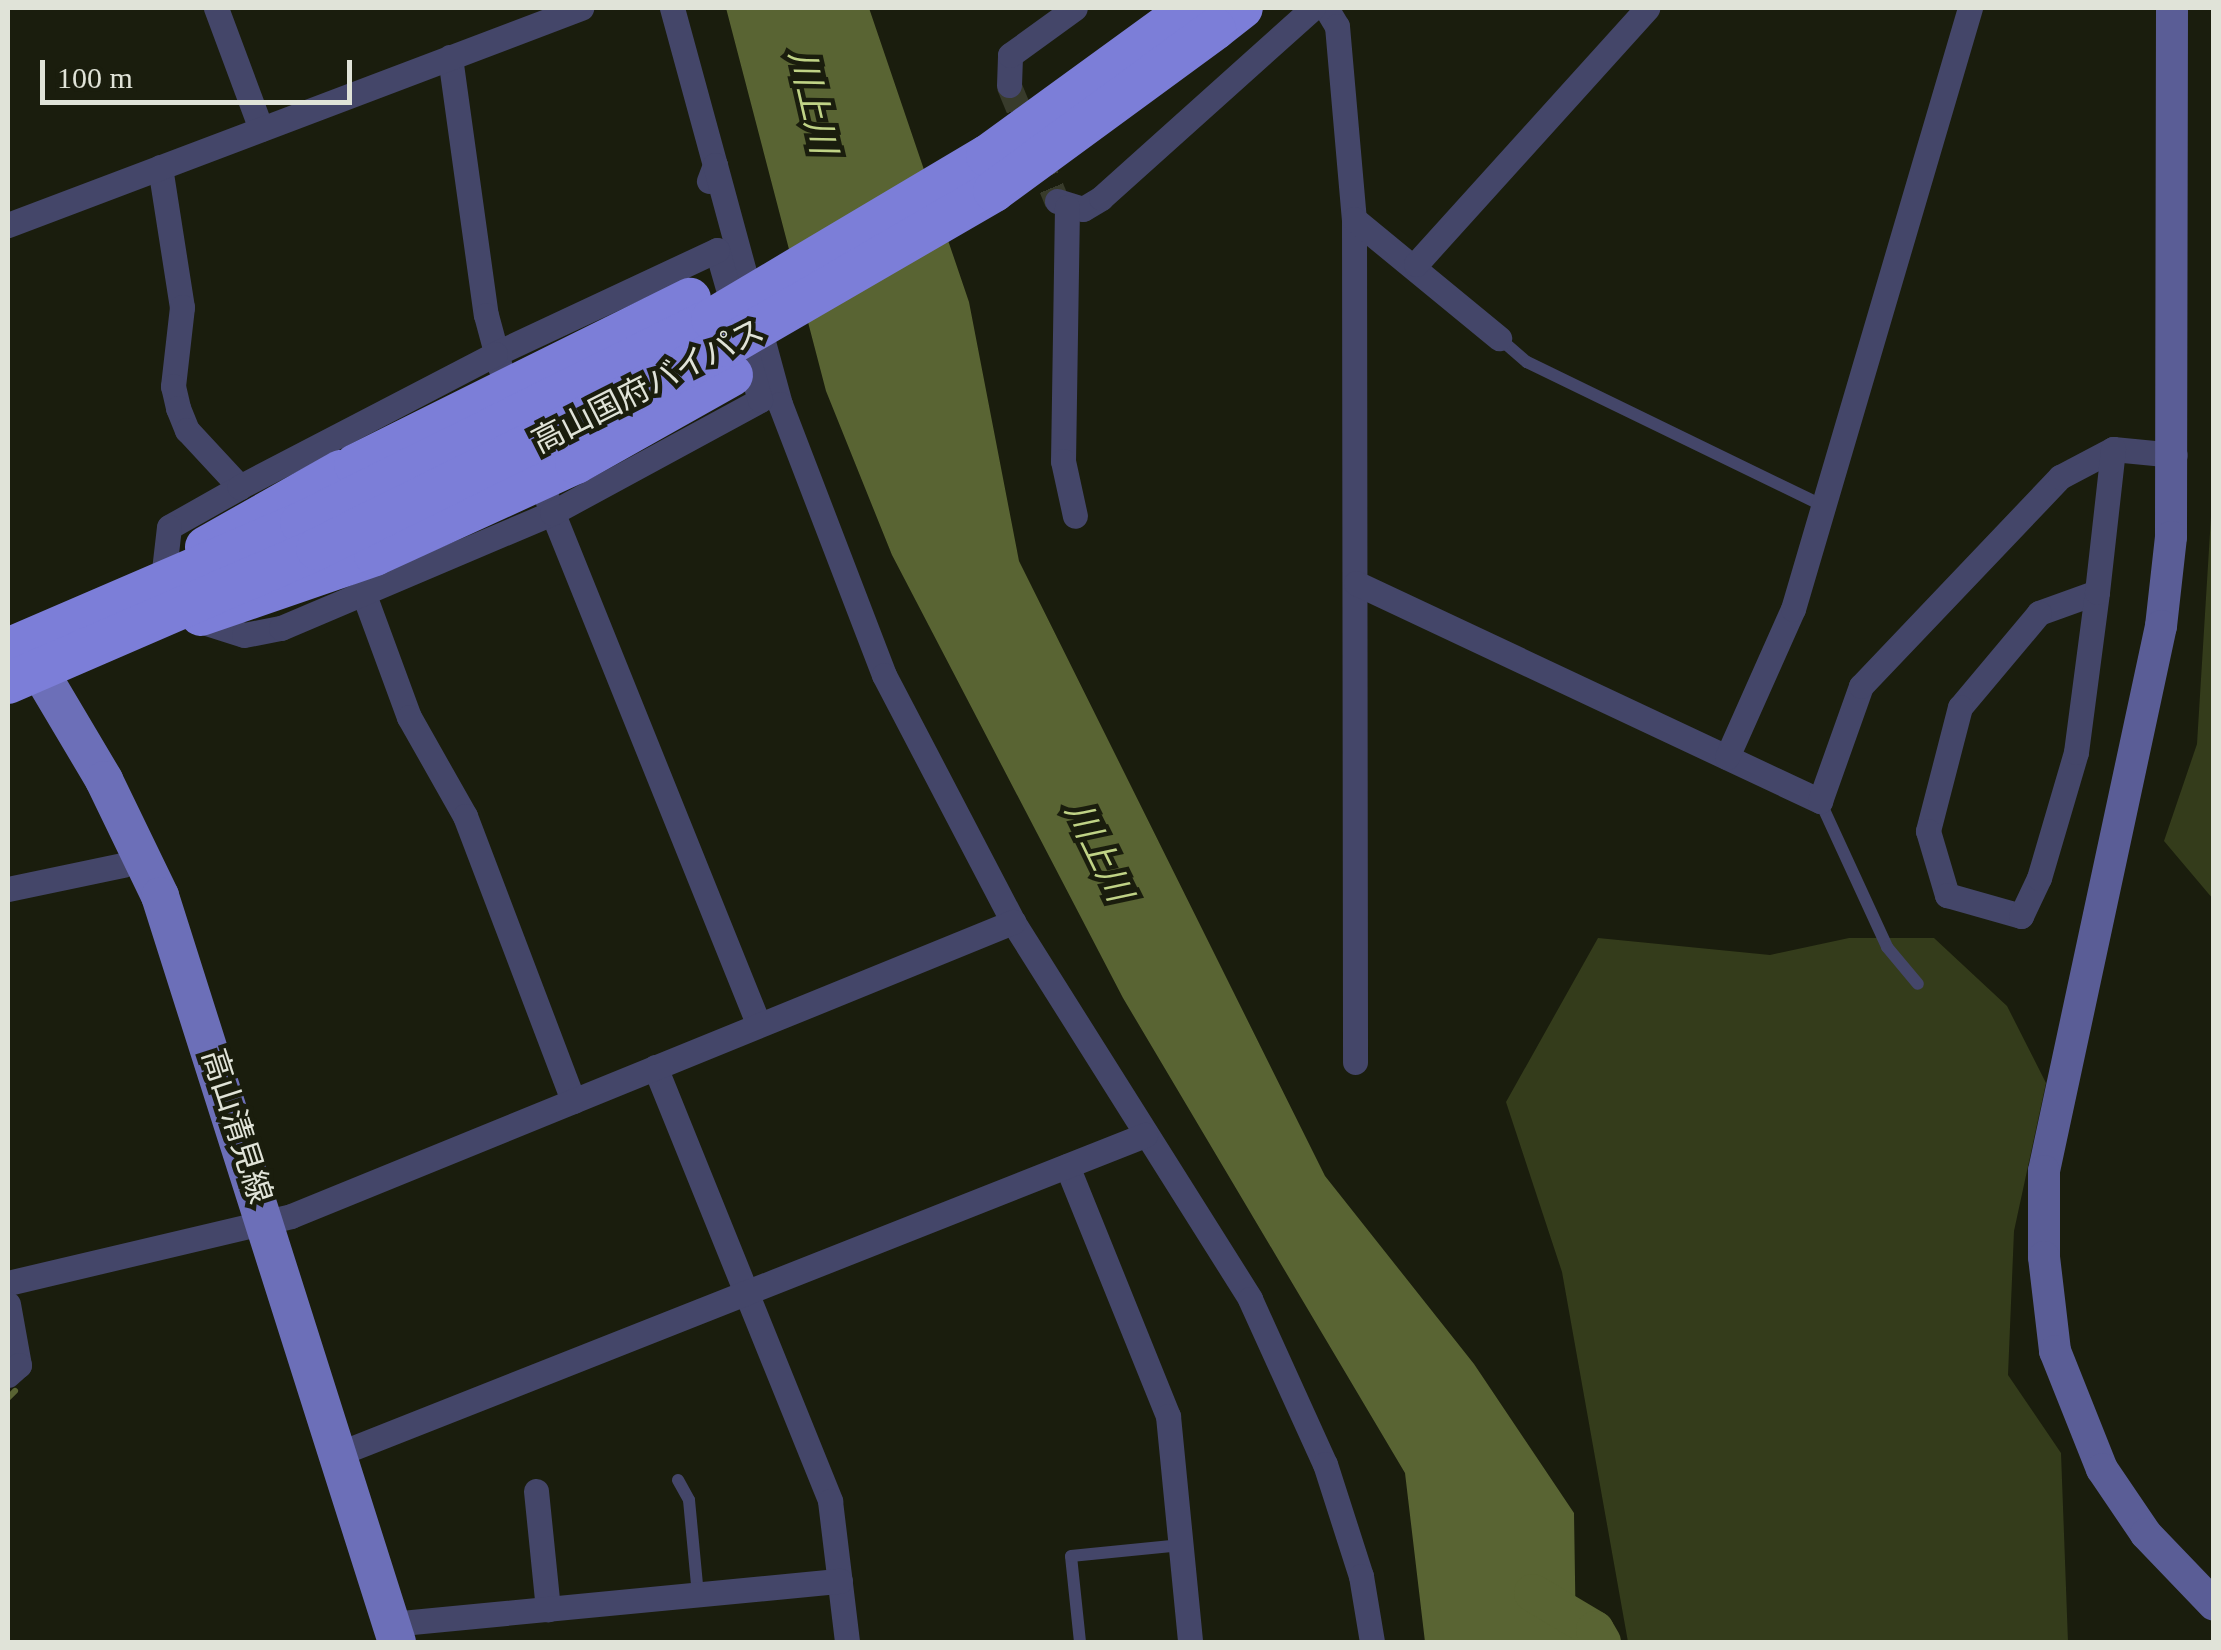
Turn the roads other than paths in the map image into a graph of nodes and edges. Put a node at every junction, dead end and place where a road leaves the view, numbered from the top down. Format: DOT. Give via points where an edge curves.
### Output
graph roads {
  1 [pos="216,8"];
  2 [pos="581,8"];
  3 [pos="672,8"];
  4 [pos="1074,8"];
  5 [pos="1313,8"];
  6 [pos="1326,8"];
  7 [pos="1647,8"];
  8 [pos="1970,8"];
  9 [pos="2172,8"];
  10 [pos="1209,13"];
  11 [pos="450,57"];
  12 [pos="1009,85"];
  13 [pos="261,129"];
  14 [pos="715,164"];
  15 [pos="160,167"];
  16 [pos="994,190"];
  17 [pos="1354,219"];
  18 [pos="8,225"];
  19 [pos="717,250"];
  20 [pos="1416,264"];
  21 [pos="719,333"];
  22 [pos="1499,338"];
  23 [pos="495,354"];
  24 [pos="760,400"];
  25 [pos="2113,449"];
  26 [pos="2174,455"];
  27 [pos="240,487"];
  28 [pos="813,501"];
  29 [pos="1822,506"];
  30 [pos="552,513"];
  31 [pos="1075,516"];
  32 [pos="164,570"];
  33 [pos="369,573"];
  34 [pos="1356,583"];
  35 [pos="2097,592"];
  36 [pos="10,635"];
  37 [pos="20,686"];
  38 [pos="1727,757"];
  39 [pos="1820,801"];
  40 [pos="123,865"];
  41 [pos="8,889"];
  42 [pos="1013,922"];
  43 [pos="1918,984"];
  44 [pos="758,1023"];
  45 [pos="1356,1062"];
  46 [pos="655,1067"];
  47 [pos="573,1102"];
  48 [pos="1145,1135"];
  49 [pos="1067,1166"];
  50 [pos="268,1222"];
  51 [pos="8,1284"];
  52 [pos="746,1292"];
  53 [pos="8,1304"];
  54 [pos="8,1375"];
  55 [pos="338,1454"];
  56 [pos="678,1480"];
  57 [pos="536,1491"];
  58 [pos="1181,1544"];
  59 [pos="840,1581"];
  60 [pos="698,1596"];
  61 [pos="2214,1605"];
  62 [pos="548,1609"];
  63 [pos="394,1633"];
  64 [pos="847,1642"];
  65 [pos="1080,1642"];
  66 [pos="1190,1642"];
  67 [pos="1372,1642"];
  1 -- 13 [label="street"];
  2 -- 11 [label="street"];
  3 -- 14 [label="street"];
  4 -- 12 [label="street" via="1010,55"];
  5 -- 31 [label="street" via="1101,198 1083,208 1062,204 1064,461"];
  6 -- 17 [label="street" via="1337,26"];
  7 -- 20 [label="street"];
  8 -- 29 [label="street"];
  9 -- 26 [label="street"];
  10 -- 16 [label="highway, 高山国府バイパス, bridge"];
  10 -- 21 [label="highway, 高山国府バイパス, bridge"];
  10 -- 32 [label="highway, bridge" via="889,197 341,472"];
  11 -- 13 [label="street"];
  11 -- 23 [label="street"];
  13 -- 15 [label="street"];
  14 -- 19 [label="street" via="708,186"];
  14 -- 28 [label="street"];
  15 -- 18 [label="street"];
  15 -- 27 [label="street" via="182,307 178,408 187,430"];
  16 -- 21 [label="highway, 高山国府バイパス, bridge"];
  16 -- 33 [label="highway, bridge" via="737,372"];
  17 -- 20 [label="street"];
  17 -- 34 [label="street"];
  19 -- 23 [label="street"];
  19 -- 24 [label="street"];
  20 -- 22 [label="street"];
  21 -- 36 [label="highway, 高山国府バイパス, bridge" via="300,523"];
  21 -- 37 [label="highway, 高山国府バイパス, bridge" via="282,566"];
  22 -- 29 [label="lane" via="1527,362"];
  23 -- 27 [label="street"];
  23 -- 30 [label="street"];
  24 -- 28 [label="street" via="793,490"];
  24 -- 30 [label="street"];
  25 -- 26 [label="street"];
  25 -- 35 [label="street"];
  25 -- 39 [label="street" via="2060,478 1861,686"];
  26 -- 61 [label="street" via="2162,626 2044,1171 2044,1256 2055,1351 2084,1430 2146,1534"];
  27 -- 32 [label="street" via="169,527"];
  28 -- 42 [label="street" via="884,675"];
  29 -- 38 [label="street" via="1793,609"];
  30 -- 33 [label="street"];
  30 -- 44 [label="street"];
  32 -- 36 [label="highway"];
  33 -- 37 [label="highway" via="192,618"];
  33 -- 47 [label="street" via="409,717 465,816"];
  34 -- 38 [label="street"];
  34 -- 45 [label="street"];
  35 -- 35 [label="street" via="2076,752 2021,916 1947,895 1928,831 1960,707 2039,613"];
  36 -- 37 [label="main road, 高山清見線"];
  37 -- 50 [label="main road, 高山清見線" via="160,896"];
  38 -- 39 [label="street"];
  39 -- 43 [label="lane" via="1880,932"];
  40 -- 41 [label="street"];
  42 -- 44 [label="street"];
  42 -- 48 [label="street"];
  44 -- 46 [label="street"];
  46 -- 47 [label="street"];
  46 -- 52 [label="street"];
  47 -- 50 [label="street"];
  48 -- 49 [label="street"];
  48 -- 67 [label="street" via="1250,1299 1300,1404 1347,1526"];
  49 -- 52 [label="street"];
  49 -- 58 [label="street" via="1168,1416"];
  50 -- 51 [label="street"];
  50 -- 55 [label="main road, 高山清見線"];
  52 -- 55 [label="street"];
  52 -- 59 [label="street" via="830,1501"];
  53 -- 54 [label="street" via="19,1365"];
  55 -- 63 [label="main road, 高山清見線"];
  56 -- 60 [label="lane" via="688,1500"];
  57 -- 62 [label="street"];
  58 -- 65 [label="lane" via="1071,1556"];
  58 -- 66 [label="street"];
  59 -- 60 [label="street"];
  59 -- 64 [label="street"];
  60 -- 62 [label="street"];
  62 -- 63 [label="street"];
}
